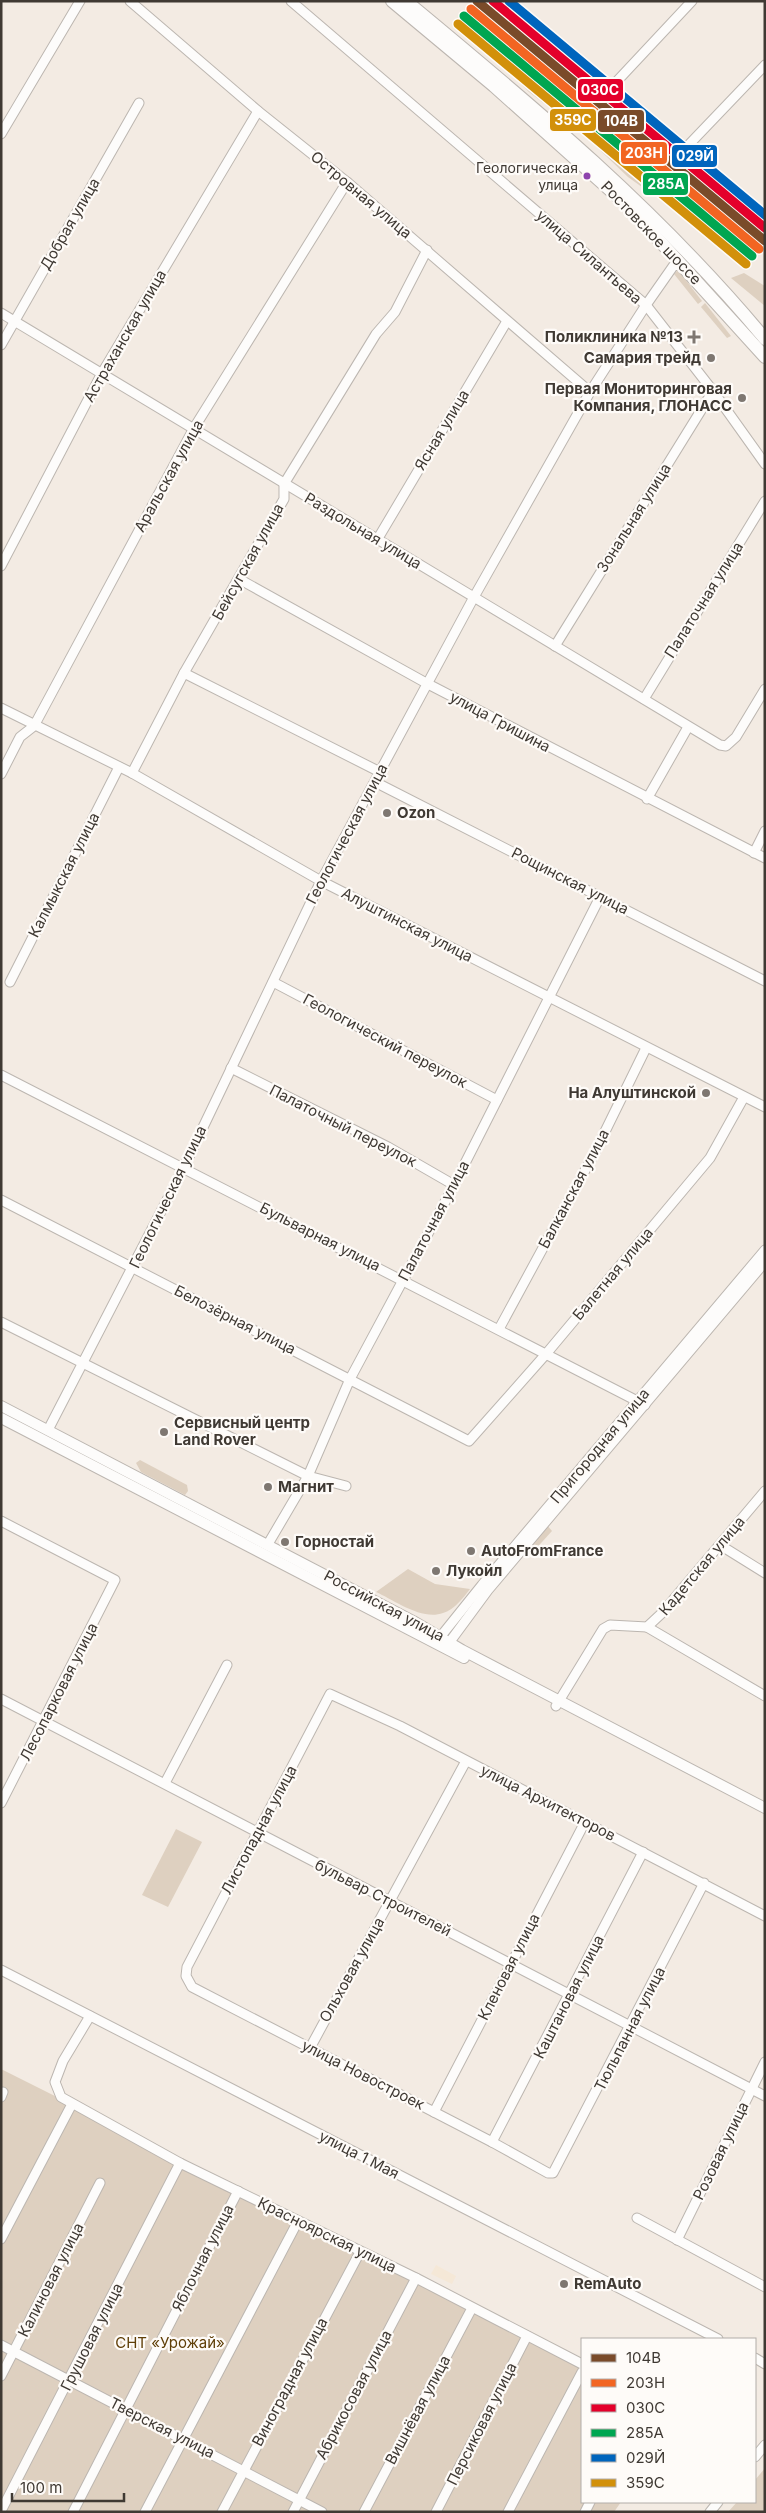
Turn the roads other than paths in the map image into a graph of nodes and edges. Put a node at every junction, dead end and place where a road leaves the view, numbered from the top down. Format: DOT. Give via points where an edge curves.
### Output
graph roads {
  1 [pos="80,1"];
  2 [pos="130,1"];
  3 [pos="291,1"];
  4 [pos="392,1"];
  5 [pos="406,1"];
  6 [pos="692,1"];
  7 [pos="765,65"];
  8 [pos="604,95"];
  9 [pos="139,103"];
  10 [pos="258,111"];
  11 [pos="1,134"];
  12 [pos="678,156"];
  13 [pos="347,182"];
  14 [pos="428,250"];
  15 [pos="684,266"];
  16 [pos="646,304"];
  17 [pos="1,313"];
  18 [pos="14,321"];
  19 [pos="507,321"];
  20 [pos="765,339"];
  21 [pos="1,345"];
  22 [pos="765,358"];
  23 [pos="102,373"];
  24 [pos="714,391"];
  25 [pos="590,392"];
  26 [pos="194,428"];
  27 [pos="765,464"];
  28 [pos="284,484"];
  29 [pos="765,501"];
  30 [pos="378,540"];
  31 [pos="1,566"];
  32 [pos="239,579"];
  33 [pos="474,597"];
  34 [pos="555,646"];
  35 [pos="184,673"];
  36 [pos="428,684"];
  37 [pos="765,689"];
  38 [pos="644,699"];
  39 [pos="1,708"];
  40 [pos="34,726"];
  41 [pos="688,727"];
  42 [pos="119,767"];
  43 [pos="380,772"];
  44 [pos="132,773"];
  45 [pos="1,774"];
  46 [pos="375,782"];
  47 [pos="647,799"];
  48 [pos="765,831"];
  49 [pos="754,853"];
  50 [pos="765,858"];
  51 [pos="321,881"];
  52 [pos="600,897"];
  53 [pos="765,981"];
  54 [pos="10,982"];
  55 [pos="272,982"];
  56 [pos="549,997"];
  57 [pos="646,1048"];
  58 [pos="231,1068"];
  59 [pos="1,1075"];
  60 [pos="744,1097"];
  61 [pos="497,1100"];
  62 [pos="765,1107"];
  63 [pos="184,1167"];
  64 [pos="454,1185"];
  65 [pos="1,1200"];
  66 [pos="765,1250"];
  67 [pos="765,1262"];
  68 [pos="133,1268"];
  69 [pos="404,1279"];
  70 [pos="1,1322"];
  71 [pos="499,1329"];
  72 [pos="546,1354"];
  73 [pos="85,1364"];
  74 [pos="350,1379"];
  75 [pos="641,1403"];
  76 [pos="1,1406"];
  77 [pos="1,1418"];
  78 [pos="48,1430"];
  79 [pos="469,1441"];
  80 [pos="308,1476"];
  81 [pos="346,1486"];
  82 [pos="765,1491"];
  83 [pos="1,1521"];
  84 [pos="720,1545"];
  85 [pos="265,1549"];
  86 [pos="765,1574"];
  87 [pos="647,1627"];
  88 [pos="443,1642"];
  89 [pos="227,1665"];
  90 [pos="330,1694"];
  91 [pos="765,1696"];
  92 [pos="1,1699"];
  93 [pos="557,1704"];
  94 [pos="44,1722"];
  95 [pos="466,1760"];
  96 [pos="165,1784"];
  97 [pos="1,1803"];
  98 [pos="765,1808"];
  99 [pos="765,1814"];
  100 [pos="585,1822"];
  101 [pos="258,1834"];
  102 [pos="643,1852"];
  103 [pos="704,1883"];
  104 [pos="390,1901"];
  105 [pos="765,1916"];
  106 [pos="511,1964"];
  107 [pos="187,1967"];
  108 [pos="1,1970"];
  109 [pos="570,1996"];
  110 [pos="90,2016"];
  111 [pos="631,2027"];
  112 [pos="310,2048"];
  113 [pos="765,2062"];
  114 [pos="751,2089"];
  115 [pos="765,2096"];
  116 [pos="72,2104"];
  117 [pos="434,2112"];
  118 [pos="492,2142"];
  119 [pos="180,2163"];
  120 [pos="553,2173"];
  121 [pos="100,2183"];
  122 [pos="238,2191"];
  123 [pos="637,2218"];
  124 [pos="298,2221"];
  125 [pos="1,2239"];
  126 [pos="677,2240"];
  127 [pos="360,2252"];
  128 [pos="416,2278"];
  129 [pos="765,2287"];
  130 [pos="472,2308"];
  131 [pos="527,2336"];
  132 [pos="716,2338"];
  133 [pos="1,2345"];
  134 [pos="14,2352"];
  135 [pos="581,2363"];
  136 [pos="581,2374"];
  137 [pos="1,2376"];
  138 [pos="70,2381"];
  139 [pos="126,2410"];
  140 [pos="183,2440"];
  141 [pos="765,2445"];
  142 [pos="756,2455"];
  143 [pos="243,2470"];
  144 [pos="299,2500"];
  145 [pos="1,2511"];
  146 [pos="73,2512"];
  147 [pos="145,2512"];
  148 [pos="222,2512"];
  149 [pos="293,2512"];
  150 [pos="322,2512"];
  151 [pos="364,2512"];
  152 [pos="436,2512"];
  153 [pos="508,2512"];
  1 -- 11 [label="street"];
  2 -- 10 [label="street, Островная улица"];
  3 -- 16 [label="street, улица Силантьева"];
  4 -- 15 [label="highway, Ростовское шоссе" via="628,206"];
  5 -- 20 [label="highway, Ростовское шоссе" via="526,101 634,198"];
  6 -- 8 [label="street"];
  7 -- 12 [label="street"];
  9 -- 18 [label="street, Добрая улица"];
  10 -- 13 [label="street, Островная улица"];
  10 -- 23 [label="street, Астраханская улица"];
  13 -- 14 [label="street, Островная улица"];
  13 -- 26 [label="street, Аральская улица"];
  14 -- 19 [label="street, Островная улица"];
  14 -- 28 [label="street, Бейсугская улица" via="395,312 376,334"];
  15 -- 16 [label="street, Геологическая улица" via="674,265"];
  15 -- 22 [label="highway, Ростовское шоссе"];
  16 -- 24 [label="street, улица Силантьева"];
  16 -- 25 [label="street, Геологическая улица"];
  17 -- 18 [label="street, Раздольная улица"];
  18 -- 21 [label="street, Добрая улица"];
  18 -- 23 [label="street, Раздольная улица"];
  19 -- 25 [label="street, Островная улица"];
  19 -- 30 [label="street, Ясная улица"];
  23 -- 26 [label="street, Раздольная улица"];
  23 -- 31 [label="street, Астраханская улица"];
  24 -- 27 [label="street, улица Силантьева"];
  24 -- 34 [label="street, Зональная улица"];
  25 -- 33 [label="street, Геологическая улица"];
  26 -- 28 [label="street, Раздольная улица"];
  26 -- 40 [label="street, Аральская улица"];
  28 -- 30 [label="street, Раздольная улица"];
  28 -- 32 [label="street, Бейсугская улица" via="284,499"];
  29 -- 38 [label="street, Палаточная улица"];
  30 -- 33 [label="street, Раздольная улица"];
  32 -- 35 [label="street, Бейсугская улица"];
  32 -- 36 [label="street, улица Гришина"];
  33 -- 34 [label="street, Раздольная улица"];
  33 -- 36 [label="street, Геологическая улица"];
  34 -- 38 [label="street, Раздольная улица"];
  35 -- 43 [label="street"];
  35 -- 44 [label="street, Бейсугская улица"];
  36 -- 43 [label="street, Геологическая улица"];
  36 -- 47 [label="street, улица Гришина"];
  37 -- 41 [label="street, Раздольная улица" via="736,737 726,746"];
  38 -- 41 [label="street, Раздольная улица"];
  39 -- 40 [label="street, Алуштинская улица"];
  40 -- 42 [label="street, Алуштинская улица"];
  40 -- 45 [label="street, Аральская улица" via="20,737"];
  41 -- 47 [label="street"];
  42 -- 44 [label="street, Алуштинская улица"];
  42 -- 54 [label="street, Калмыкская улица"];
  43 -- 46 [label="street, Геологическая улица"];
  44 -- 51 [label="street, Алуштинская улица"];
  46 -- 51 [label="street, Геологическая улица"];
  46 -- 52 [label="street, Рощинская улица"];
  47 -- 49 [label="street, улица Гришина"];
  48 -- 49 [label="street"];
  49 -- 50 [label="street, улица Гришина"];
  51 -- 55 [label="street, Геологическая улица"];
  51 -- 56 [label="street, Алуштинская улица"];
  52 -- 53 [label="street, Рощинская улица"];
  52 -- 56 [label="street, Палаточная улица"];
  55 -- 58 [label="street, Геологическая улица"];
  55 -- 61 [label="street, Геологический переулок"];
  56 -- 57 [label="street, Алуштинская улица"];
  56 -- 61 [label="street, Палаточная улица"];
  57 -- 60 [label="street, Алуштинская улица"];
  57 -- 71 [label="street, Балканская улица" via="595,1152"];
  58 -- 63 [label="street, Геологическая улица"];
  58 -- 64 [label="street, Палаточный переулок" via="388,1147"];
  59 -- 63 [label="street, Бульварная улица"];
  60 -- 62 [label="street, Алуштинская улица"];
  60 -- 72 [label="street, Балетная улица" via="710,1158"];
  61 -- 64 [label="street, Палаточная улица"];
  63 -- 68 [label="street, Геологическая улица"];
  63 -- 69 [label="street, Бульварная улица"];
  64 -- 69 [label="street, Палаточная улица"];
  65 -- 68 [label="street, Белозёрная улица"];
  66 -- 75 [label="street, Пригородная улица"];
  67 -- 75 [label="street, Пригородная улица"];
  68 -- 73 [label="street, Геологическая улица"];
  68 -- 74 [label="street, Белозёрная улица"];
  69 -- 71 [label="street, Бульварная улица"];
  69 -- 74 [label="street, Палаточная улица"];
  70 -- 73 [label="street"];
  71 -- 72 [label="street, Бульварная улица"];
  72 -- 75 [label="street, Бульварная улица"];
  72 -- 79 [label="street, Балетная улица"];
  73 -- 78 [label="street, Геологическая улица"];
  73 -- 80 [label="street"];
  74 -- 79 [label="street, Белозёрная улица"];
  74 -- 80 [label="street, Палаточная улица"];
  75 -- 88 [label="street, Пригородная улица"];
  76 -- 78 [label="main road, Российская улица"];
  77 -- 85 [label="main road, Российская улица"];
  78 -- 85 [label="main road, Российская улица"];
  80 -- 81 [label="street"];
  80 -- 85 [label="street, Палаточная улица"];
  82 -- 84 [label="street, Кадетская улица"];
  83 -- 94 [label="street, Лесопарковая улица" via="115,1580"];
  84 -- 86 [label="street"];
  84 -- 87 [label="street, Кадетская улица"];
  85 -- 88 [label="main road, Российская улица"];
  87 -- 91 [label="street"];
  87 -- 93 [label="street, Кадетская улица" via="610,1625 603,1629"];
  88 -- 93 [label="main road, Российская улица"];
  89 -- 96 [label="street"];
  90 -- 95 [label="street, улица Архитекторов"];
  90 -- 101 [label="street, Листопадная улица"];
  92 -- 94 [label="street, бульвар Строителей"];
  93 -- 98 [label="main road, Российская улица"];
  93 -- 99 [label="main road, Российская улица"];
  94 -- 96 [label="street, бульвар Строителей"];
  94 -- 97 [label="street, Лесопарковая улица"];
  95 -- 100 [label="street, улица Архитекторов"];
  95 -- 104 [label="street, Ольховая улица"];
  96 -- 101 [label="street, бульвар Строителей"];
  100 -- 102 [label="street, улица Архитекторов"];
  100 -- 106 [label="street, Кленовая улица"];
  101 -- 104 [label="street, бульвар Строителей"];
  101 -- 107 [label="street, Листопадная улица"];
  102 -- 103 [label="street, улица Архитекторов"];
  102 -- 109 [label="street, Каштановая улица"];
  103 -- 105 [label="street, улица Архитекторов"];
  103 -- 111 [label="street, Тюльпанная улица"];
  104 -- 106 [label="street, бульвар Строителей"];
  104 -- 112 [label="street, Ольховая улица"];
  106 -- 109 [label="street, бульвар Строителей"];
  106 -- 117 [label="street, Кленовая улица"];
  107 -- 112 [label="street, улица Новостроек" via="186,1976 192,1987"];
  108 -- 110 [label="street, улица 1 Мая"];
  109 -- 111 [label="street, бульвар Строителей"];
  109 -- 118 [label="street, Каштановая улица"];
  110 -- 116 [label="street" via="63,2061 55,2082 61,2097"];
  110 -- 132 [label="street, улица 1 Мая"];
  111 -- 114 [label="street, бульвар Строителей"];
  111 -- 120 [label="street, Тюльпанная улица"];
  112 -- 117 [label="street, улица Новостроек"];
  113 -- 114 [label="street, Розовая улица"];
  114 -- 115 [label="street, бульвар Строителей"];
  114 -- 126 [label="street, Розовая улица"];
  116 -- 119 [label="street, Красноярская улица"];
  116 -- 125 [label="street"];
  117 -- 118 [label="street, улица Новостроек"];
  118 -- 120 [label="street, улица Новостроек"];
  119 -- 122 [label="street, Красноярская улица"];
  119 -- 138 [label="street, Грушовая улица"];
  121 -- 134 [label="street, Калиновая улица"];
  122 -- 124 [label="street, Красноярская улица"];
  122 -- 139 [label="street, Яблочная улица"];
  123 -- 126 [label="street"];
  124 -- 127 [label="street, Красноярская улица"];
  124 -- 140 [label="street"];
  126 -- 129 [label="street"];
  127 -- 128 [label="street, Красноярская улица"];
  127 -- 143 [label="street, Виноградная улица"];
  128 -- 130 [label="street, Красноярская улица"];
  128 -- 144 [label="street, Абрикосовая улица"];
  130 -- 131 [label="street, Красноярская улица"];
  130 -- 151 [label="street, Вишнёвая улица"];
  131 -- 135 [label="street, Красноярская улица"];
  131 -- 152 [label="street, Персиковая улица"];
  133 -- 134 [label="street, Тверская улица"];
  134 -- 137 [label="street, Калиновая улица"];
  134 -- 138 [label="street, Тверская улица"];
  136 -- 153 [label="street"];
  138 -- 139 [label="street, Тверская улица"];
  138 -- 145 [label="street, Грушовая улица"];
  139 -- 140 [label="street, Тверская улица"];
  139 -- 146 [label="street, Яблочная улица"];
  140 -- 143 [label="street, Тверская улица"];
  140 -- 147 [label="street"];
  141 -- 142 [label="street"];
  143 -- 144 [label="street, Тверская улица"];
  143 -- 148 [label="street, Виноградная улица"];
  144 -- 149 [label="street, Абрикосовая улица"];
  144 -- 150 [label="street, Тверская улица"];
}
